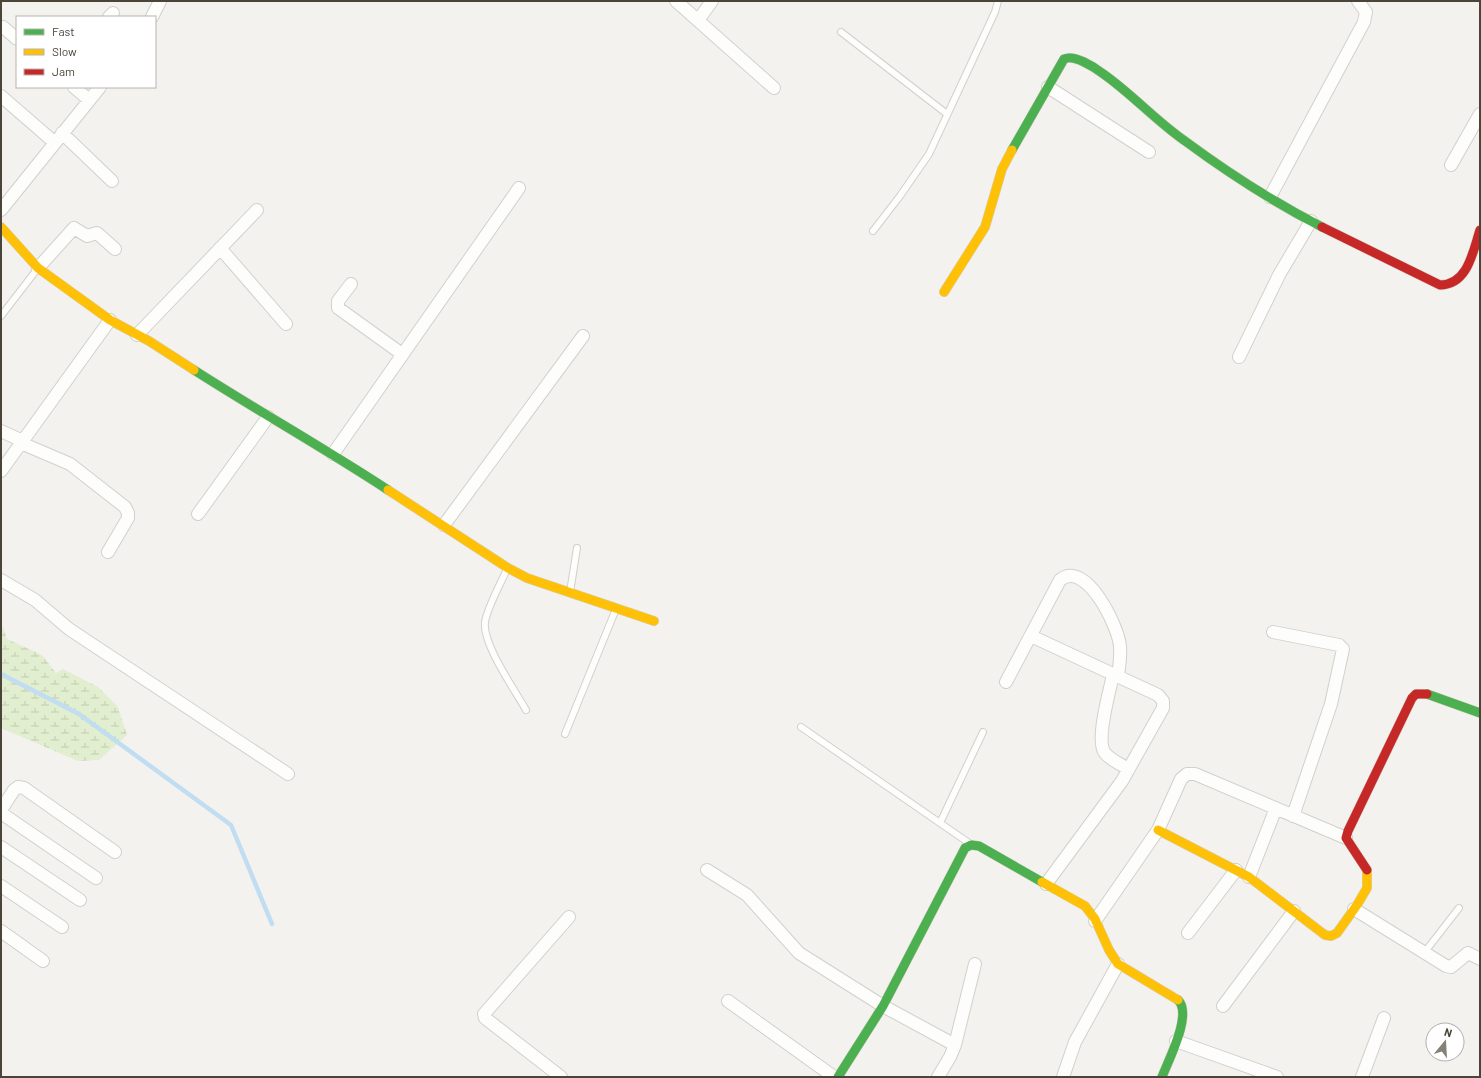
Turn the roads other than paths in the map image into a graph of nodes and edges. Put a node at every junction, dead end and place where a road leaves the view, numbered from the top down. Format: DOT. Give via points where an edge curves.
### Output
graph roads {
  1 [pos="160,1"];
  2 [pos="676,1"];
  3 [pos="712,1"];
  4 [pos="998,1"];
  5 [pos="1358,1"];
  6 [pos="152,16"];
  7 [pos="699,19"];
  8 [pos="3,27"];
  9 [pos="841,32"];
  10 [pos="16,38"];
  11 [pos="1048,87"];
  12 [pos="75,88"];
  13 [pos="99,88"];
  14 [pos="774,88"];
  15 [pos="1,96"];
  16 [pos="89,100"];
  17 [pos="947,114"];
  18 [pos="1480,114"];
  19 [pos="58,138"];
  20 [pos="1149,152"];
  21 [pos="1451,165"];
  22 [pos="112,181"];
  23 [pos="519,188"];
  24 [pos="1270,197"];
  25 [pos="1,210"];
  26 [pos="257,210"];
  27 [pos="1311,221"];
  28 [pos="1,227"];
  29 [pos="1480,230"];
  30 [pos="873,231"];
  31 [pos="220,248"];
  32 [pos="115,249"];
  33 [pos="1469,262"];
  34 [pos="1480,265"];
  35 [pos="38,268"];
  36 [pos="351,284"];
  37 [pos="944,292"];
  38 [pos="1,316"];
  39 [pos="110,320"];
  40 [pos="286,324"];
  41 [pos="137,335"];
  42 [pos="583,336"];
  43 [pos="402,354"];
  44 [pos="1240,357"];
  45 [pos="268,417"];
  46 [pos="1,431"];
  47 [pos="22,442"];
  48 [pos="333,454"];
  49 [pos="1,471"];
  50 [pos="198,514"];
  51 [pos="444,525"];
  52 [pos="577,548"];
  53 [pos="108,552"];
  54 [pos="508,568"];
  55 [pos="1,580"];
  56 [pos="570,593"];
  57 [pos="616,608"];
  58 [pos="654,621"];
  59 [pos="1273,632"];
  60 [pos="1032,636"];
  61 [pos="1116,676"];
  62 [pos="1006,682"];
  63 [pos="526,710"];
  64 [pos="1480,713"];
  65 [pos="801,727"];
  66 [pos="982,732"];
  67 [pos="565,734"];
  68 [pos="1128,769"];
  69 [pos="288,774"];
  70 [pos="1276,808"];
  71 [pos="1,810"];
  72 [pos="1,813"];
  73 [pos="1293,816"];
  74 [pos="940,823"];
  75 [pos="1158,830"];
  76 [pos="1346,838"];
  77 [pos="971,845"];
  78 [pos="1,847"];
  79 [pos="115,852"];
  80 [pos="708,870"];
  81 [pos="1236,870"];
  82 [pos="1249,876"];
  83 [pos="96,878"];
  84 [pos="1046,884"];
  85 [pos="1,886"];
  86 [pos="80,900"];
  87 [pos="1459,908"];
  88 [pos="1354,909"];
  89 [pos="1294,910"];
  90 [pos="569,917"];
  91 [pos="1095,921"];
  92 [pos="62,927"];
  93 [pos="1,931"];
  94 [pos="1188,933"];
  95 [pos="1424,953"];
  96 [pos="1480,959"];
  97 [pos="43,960"];
  98 [pos="975,964"];
  99 [pos="1118,964"];
  100 [pos="728,1001"];
  101 [pos="883,1006"];
  102 [pos="1223,1006"];
  103 [pos="1384,1018"];
  104 [pos="1176,1041"];
  105 [pos="955,1045"];
  106 [pos="561,1077"];
  107 [pos="834,1077"];
  108 [pos="838,1077"];
  109 [pos="938,1077"];
  110 [pos="1063,1077"];
  111 [pos="1162,1077"];
  112 [pos="1276,1077"];
  113 [pos="1362,1077"];
  1 -- 6 [label="street"];
  2 -- 7 [label="street"];
  3 -- 7 [label="street"];
  4 -- 17 [label="lane"];
  5 -- 24 [label="street" via="1366,12 1364,22"];
  7 -- 14 [label="street"];
  8 -- 10 [label="street"];
  9 -- 17 [label="lane"];
  11 -- 20 [label="street"];
  11 -- 24 [label="street" via="1064,59 1068,56 1074,58 1102,73 1184,141"];
  11 -- 37 [label="street" via="1002,170 985,227"];
  12 -- 16 [label="street"];
  13 -- 16 [label="street"];
  15 -- 19 [label="street"];
  16 -- 19 [label="street"];
  17 -- 30 [label="lane" via="929,154"];
  18 -- 21 [label="street"];
  19 -- 22 [label="street"];
  19 -- 25 [label="street"];
  23 -- 43 [label="street"];
  24 -- 27 [label="street"];
  26 -- 31 [label="street"];
  27 -- 33 [label="street" via="1440,285 1450,286 1460,281"];
  27 -- 44 [label="street" via="1279,275"];
  28 -- 35 [label="street"];
  29 -- 33 [label="street"];
  31 -- 40 [label="street"];
  31 -- 41 [label="street"];
  32 -- 35 [label="street" via="97,232 87,236 74,228"];
  33 -- 34 [label="street"];
  35 -- 38 [label="lane"];
  35 -- 39 [label="street"];
  36 -- 43 [label="street" via="338,301 338,308"];
  39 -- 41 [label="street"];
  39 -- 47 [label="street"];
  41 -- 45 [label="street"];
  42 -- 51 [label="street"];
  43 -- 48 [label="street"];
  45 -- 48 [label="street"];
  45 -- 50 [label="street"];
  46 -- 47 [label="street"];
  47 -- 49 [label="street"];
  47 -- 53 [label="street" via="70,464 125,507 128,518"];
  48 -- 51 [label="street"];
  51 -- 54 [label="street"];
  52 -- 56 [label="lane"];
  54 -- 56 [label="street" via="527,578"];
  54 -- 63 [label="lane" via="485,621 485,633 489,646"];
  55 -- 69 [label="street" via="35,600 69,630"];
  56 -- 57 [label="street"];
  57 -- 58 [label="street"];
  57 -- 67 [label="lane"];
  59 -- 73 [label="street" via="1344,648 1331,704"];
  60 -- 61 [label="street"];
  60 -- 61 [label="street" via="1060,580 1072,576 1082,580 1097,594 1118,638 1120,655"];
  60 -- 62 [label="street"];
  61 -- 68 [label="street" via="1104,716 1102,746 1108,757"];
  61 -- 68 [label="street" via="1158,695 1163,702 1163,708"];
  64 -- 76 [label="street" via="1425,693 1416,694"];
  65 -- 74 [label="lane"];
  66 -- 74 [label="lane"];
  68 -- 84 [label="street" via="1122,781"];
  70 -- 73 [label="street"];
  70 -- 75 [label="street" via="1195,774 1187,774 1181,779"];
  70 -- 82 [label="street"];
  71 -- 79 [label="street" via="14,790 18,787 24,788"];
  72 -- 83 [label="street"];
  73 -- 76 [label="street"];
  74 -- 77 [label="lane"];
  75 -- 81 [label="street"];
  75 -- 91 [label="street"];
  76 -- 88 [label="street" via="1367,871 1365,891"];
  77 -- 84 [label="street" via="979,846"];
  77 -- 101 [label="street" via="965,848"];
  78 -- 86 [label="street"];
  80 -- 101 [label="street" via="747,896 799,953"];
  81 -- 82 [label="street"];
  81 -- 94 [label="street"];
  82 -- 89 [label="street"];
  84 -- 91 [label="street" via="1085,906"];
  85 -- 92 [label="street"];
  87 -- 95 [label="lane"];
  88 -- 89 [label="street" via="1332,936 1325,935"];
  88 -- 95 [label="street"];
  89 -- 102 [label="street"];
  90 -- 106 [label="street" via="484,1014 485,1018"];
  91 -- 99 [label="street"];
  93 -- 97 [label="street"];
  95 -- 96 [label="street" via="1452,967 1468,953"];
  98 -- 105 [label="street"];
  99 -- 104 [label="street" via="1180,1001 1184,1015"];
  99 -- 110 [label="street" via="1075,1042"];
  100 -- 107 [label="street"];
  101 -- 105 [label="street"];
  101 -- 108 [label="street"];
  103 -- 113 [label="street"];
  104 -- 111 [label="street"];
  104 -- 112 [label="street"];
  105 -- 109 [label="street"];
}
